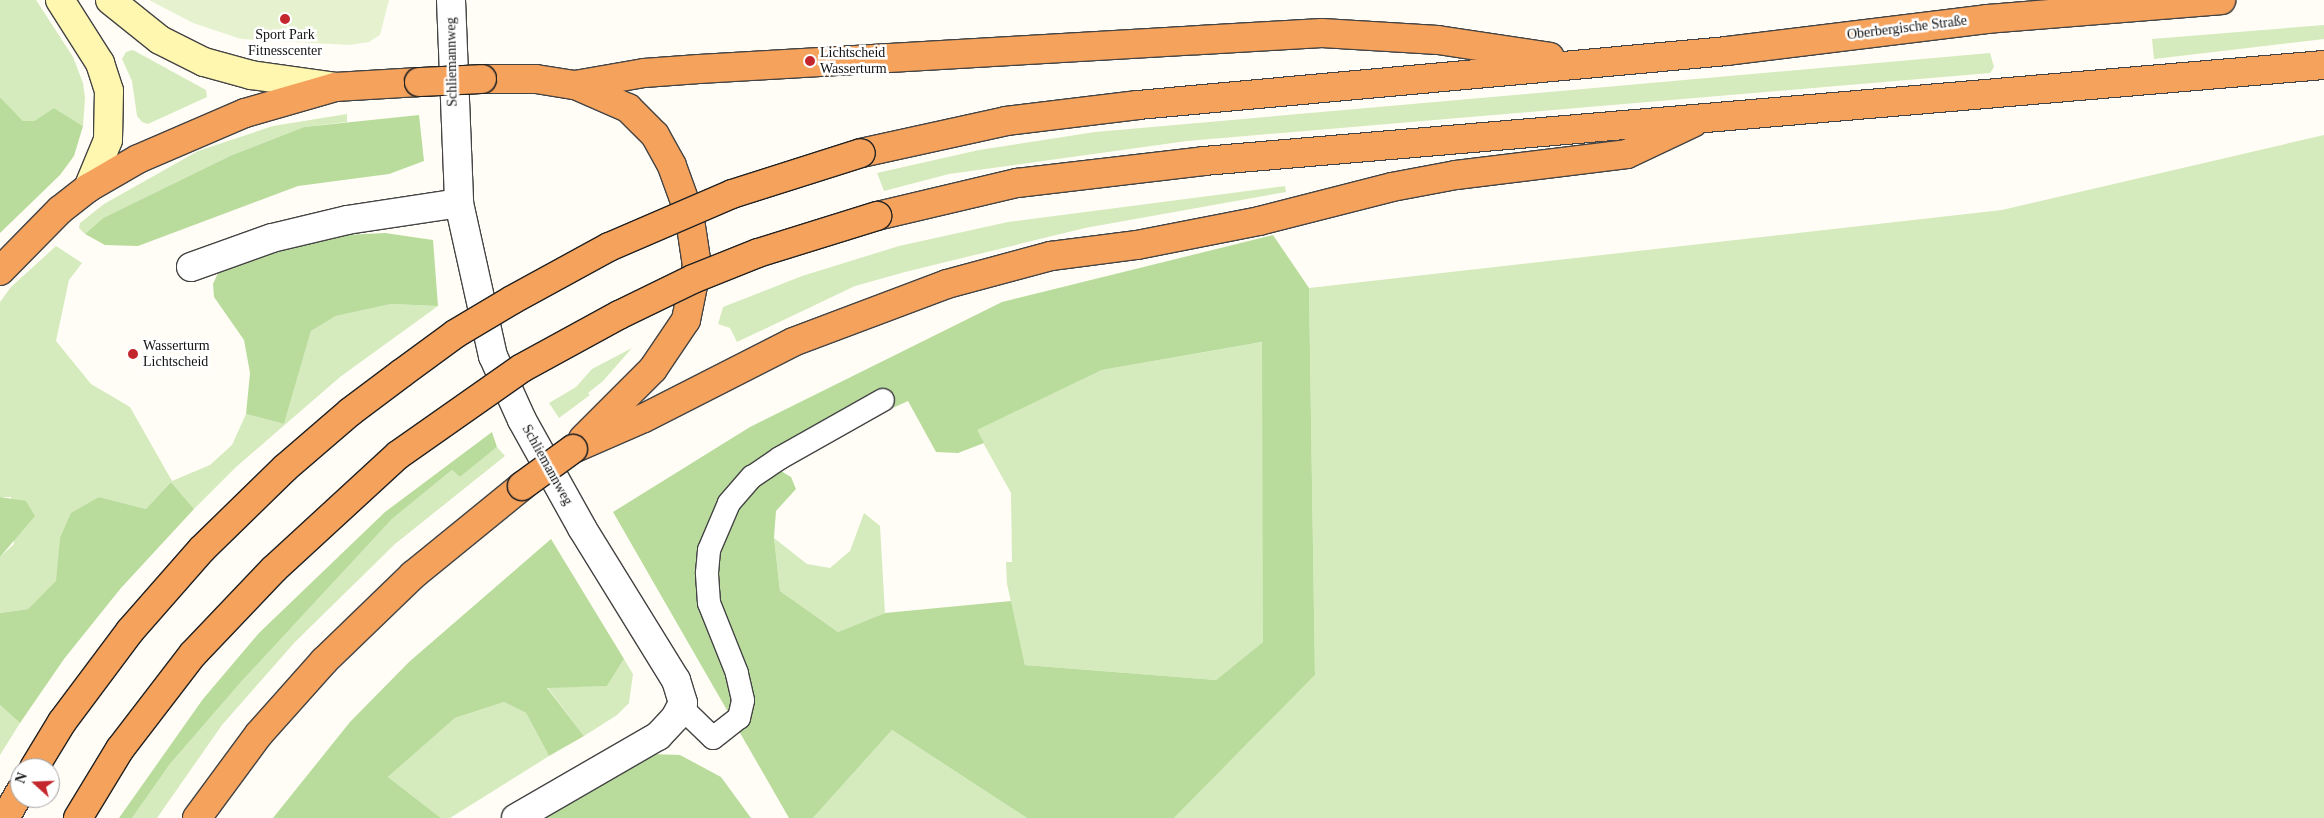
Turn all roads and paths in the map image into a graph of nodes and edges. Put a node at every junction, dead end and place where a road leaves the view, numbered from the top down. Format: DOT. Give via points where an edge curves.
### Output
graph roads {
  1 [pos="60,0"];
  2 [pos="110,0"];
  3 [pos="450,0"];
  4 [pos="2221,0"];
  5 [pos="1594,64"];
  6 [pos="2324,65"];
  7 [pos="575,85"];
  8 [pos="334,87"];
  9 [pos="1710,115"];
  10 [pos="88,188"];
  11 [pos="459,203"];
  12 [pos="191,267"];
  13 [pos="0,271"];
  14 [pos="883,400"];
  15 [pos="573,449"];
  16 [pos="682,708"];
  17 [pos="40,758"];
  18 [pos="78,818"];
  19 [pos="197,818"];
  20 [pos="516,818"];
  1 -- 10 [label="main road" via="100,63 109,91 108,140"];
  2 -- 8 [label="main road" via="160,40 204,62 251,75"];
  3 -- 11 [label="street, Schliemannweg"];
  4 -- 5 [label="highway, Oberbergische Straße" via="1987,19"];
  5 -- 7 [label="highway" via="1438,40 1322,33 699,69 644,73"];
  5 -- 17 [label="highway, bridge" via="1072,112 1006,121 861,153 732,194 609,247 504,305 402,373 350,412 285,468 202,549 130,631 62,722"];
  6 -- 9 [label="highway"];
  7 -- 8 [label="highway, bridge" via="536,79 482,79"];
  7 -- 15 [label="highway" via="628,108 654,135 672,166 689,214 697,266 686,320 672,343 653,369"];
  8 -- 10 [label="highway" via="237,117 138,159"];
  9 -- 15 [label="highway" via="1627,154 1456,175 1392,187 1259,221 1137,245 1052,256 947,284 793,342 703,385 644,418"];
  9 -- 18 [label="highway, bridge" via="1120,170 1017,183 876,216 758,253 693,279 522,368 398,455 274,569 193,654 120,749"];
  10 -- 13 [label="highway" via="34,234"];
  11 -- 12 [label="street" via="338,222 272,238"];
  11 -- 16 [label="street, Schliemannweg" via="493,356 515,404 582,528 676,680 682,692"];
  14 -- 16 [label="lane" via="780,458 752,477 729,503 715,531 706,573 709,603 737,673 743,700 738,718 713,738"];
  15 -- 19 [label="highway, bridge" via="413,575 324,661 259,734"];
  16 -- 20 [label="street" via="658,736"];
}
